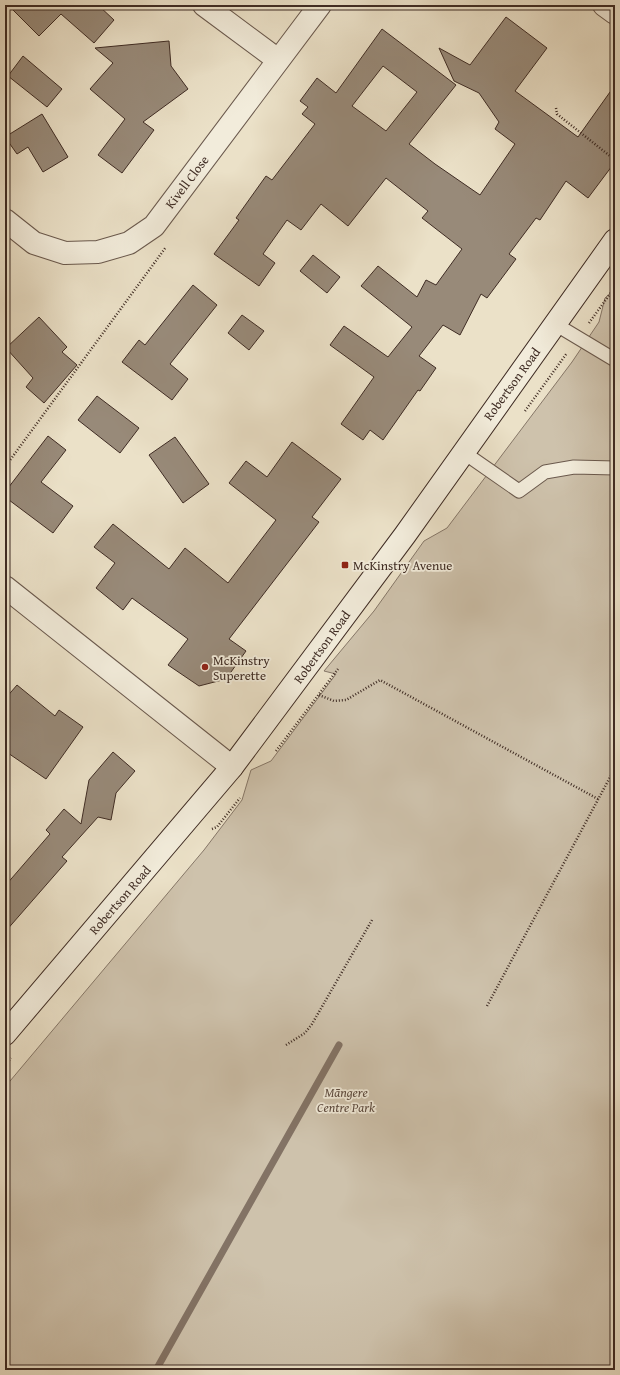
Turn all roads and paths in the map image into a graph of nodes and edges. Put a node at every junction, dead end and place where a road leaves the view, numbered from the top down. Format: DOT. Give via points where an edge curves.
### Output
graph roads {
  1 [pos="204,5"];
  2 [pos="320,5"];
  3 [pos="604,5"];
  4 [pos="615,13"];
  5 [pos="278,60"];
  6 [pos="556,108"];
  7 [pos="615,160"];
  8 [pos="5,220"];
  9 [pos="154,226"];
  10 [pos="615,240"];
  11 [pos="555,324"];
  12 [pos="615,360"];
  13 [pos="463,452"];
  14 [pos="5,467"];
  15 [pos="615,468"];
  16 [pos="5,587"];
  17 [pos="319,695"];
  18 [pos="232,767"];
  19 [pos="615,768"];
  20 [pos="598,799"];
  21 [pos="372,920"];
  22 [pos="487,1006"];
  23 [pos="5,1034"];
  24 [pos="286,1044"];
  1 -- 5 [label="main road"];
  2 -- 5 [label="main road, Kivell Close"];
  3 -- 4 [label="main road"];
  5 -- 9 [label="main road, Kivell Close"];
  6 -- 7 [label="path" via="557,114"];
  8 -- 9 [label="main road, Kivell Close" via="34,242 65,253 98,252 129,243"];
  9 -- 14 [label="path" via="167,248"];
  10 -- 11 [label="main road, Robertson Road"];
  11 -- 12 [label="lane"];
  11 -- 13 [label="main road, Robertson Road"];
  13 -- 15 [label="lane" via="518,491 545,472 574,467"];
  13 -- 18 [label="main road, Robertson Road" via="405,535"];
  16 -- 18 [label="main road"];
  17 -- 20 [label="path" via="334,701 346,700 380,680"];
  18 -- 23 [label="main road, Robertson Road"];
  19 -- 20 [label="path"];
  20 -- 22 [label="path"];
  21 -- 24 [label="path" via="312,1024 305,1033"];
}
